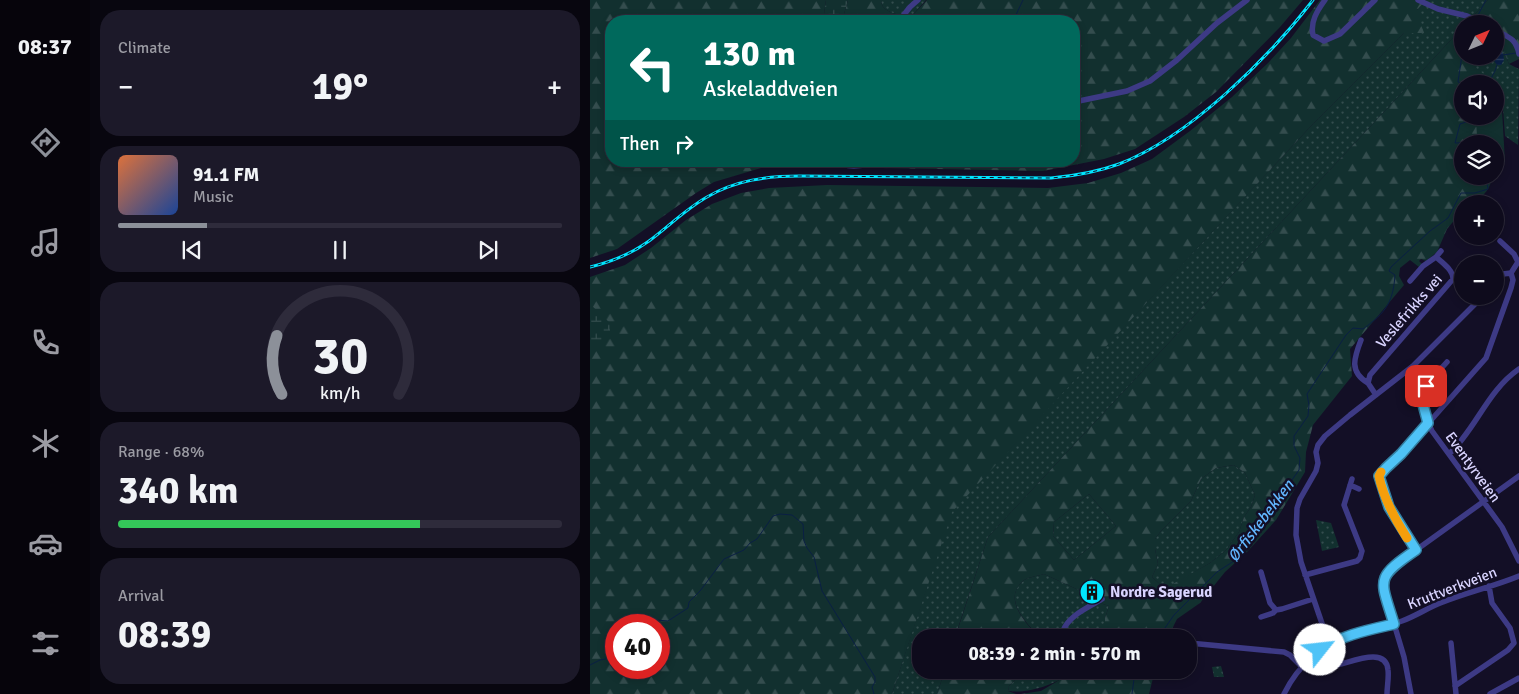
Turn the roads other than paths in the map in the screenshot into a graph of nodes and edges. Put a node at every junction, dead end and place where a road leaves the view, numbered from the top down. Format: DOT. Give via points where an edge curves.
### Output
graph roads {
  1 [pos="918,0"];
  2 [pos="1247,0"];
  3 [pos="1325,0"];
  4 [pos="1375,0"];
  5 [pos="1418,0"];
  6 [pos="904,15"];
  7 [pos="1460,15"];
  8 [pos="1504,35"];
  9 [pos="1519,52"];
  10 [pos="1080,101"];
  11 [pos="1504,245"];
  12 [pos="1441,251"];
  13 [pos="1436,257"];
  14 [pos="1518,262"];
  15 [pos="1504,274"];
  16 [pos="1511,274"];
  17 [pos="1410,280"];
  18 [pos="1474,305"];
  19 [pos="1361,340"];
  20 [pos="1447,362"];
  21 [pos="1519,369"];
  22 [pos="1368,383"];
  23 [pos="1376,395"];
  24 [pos="1428,423"];
  25 [pos="1449,454"];
  26 [pos="1519,476"];
  27 [pos="1359,489"];
  28 [pos="1483,502"];
  29 [pos="1416,550"];
  30 [pos="1519,560"];
  31 [pos="1261,572"];
  32 [pos="1305,576"];
  33 [pos="1519,576"];
  34 [pos="1489,586"];
  35 [pos="1313,598"];
  36 [pos="1102,599"];
  37 [pos="1276,610"];
  38 [pos="1261,617"];
  39 [pos="1394,624"];
  40 [pos="1064,629"];
  41 [pos="1451,643"];
  42 [pos="1329,644"];
  43 [pos="1197,645"];
  44 [pos="1317,652"];
  45 [pos="1302,667"];
  46 [pos="1519,678"];
  47 [pos="1455,686"];
  48 [pos="1284,694"];
  49 [pos="1387,694"];
  50 [pos="1411,694"];
  51 [pos="1456,694"];
  52 [pos="1490,694"];
  1 -- 6 [label="street"];
  2 -- 10 [label="street" via="1150,81 1127,91"];
  3 -- 4 [label="street" via="1312,23 1313,35 1324,40 1340,34"];
  5 -- 7 [label="street"];
  8 -- 9 [label="street" via="1517,44"];
  11 -- 14 [label="street"];
  12 -- 13 [label="street, Veslefrikks vei"];
  13 -- 17 [label="street, Veslefrikks vei"];
  13 -- 22 [label="street, Veslefrikks vei" via="1451,271 1453,279 1373,371"];
  14 -- 16 [label="street"];
  15 -- 16 [label="street"];
  16 -- 24 [label="street" via="1513,280 1487,356"];
  18 -- 23 [label="street" via="1413,366"];
  19 -- 22 [label="street, Veslefrikks vei" via="1355,370"];
  20 -- 24 [label="street, Eventyrveien" via="1426,386 1421,397"];
  21 -- 25 [label="street" via="1496,390"];
  22 -- 23 [label="street, Veslefrikks vei"];
  23 -- 32 [label="street" via="1318,445 1314,477 1304,490 1297,508 1296,535"];
  24 -- 25 [label="street, Eventyrveien"];
  24 -- 29 [label="street" via="1379,476 1389,507"];
  25 -- 28 [label="street, Eventyrveien"];
  26 -- 28 [label="street"];
  27 -- 32 [label="street" via="1351,482 1344,505 1362,551 1360,558"];
  28 -- 29 [label="street"];
  28 -- 30 [label="street, Eventyrveien" via="1504,531"];
  29 -- 39 [label="street" via="1392,567 1383,580"];
  31 -- 37 [label="street" via="1270,603"];
  32 -- 35 [label="street"];
  33 -- 34 [label="street, Kruttverkveien"];
  34 -- 39 [label="street, Kruttverkveien"];
  34 -- 47 [label="street" via="1492,603 1510,628 1514,643"];
  35 -- 37 [label="street"];
  35 -- 42 [label="street"];
  36 -- 40 [label="street" via="1083,610"];
  37 -- 38 [label="street"];
  39 -- 42 [label="street, Kruttverkveien" via="1351,634"];
  39 -- 50 [label="street"];
  41 -- 47 [label="street"];
  42 -- 44 [label="street, Kruttverkveien"];
  43 -- 45 [label="street" via="1284,652"];
  44 -- 45 [label="street, Kruttverkveien"];
  44 -- 49 [label="street" via="1333,666 1372,656 1381,658 1387,664"];
  45 -- 48 [label="street, Kruttverkveien"];
  46 -- 52 [label="street"];
  47 -- 51 [label="street"];
}
